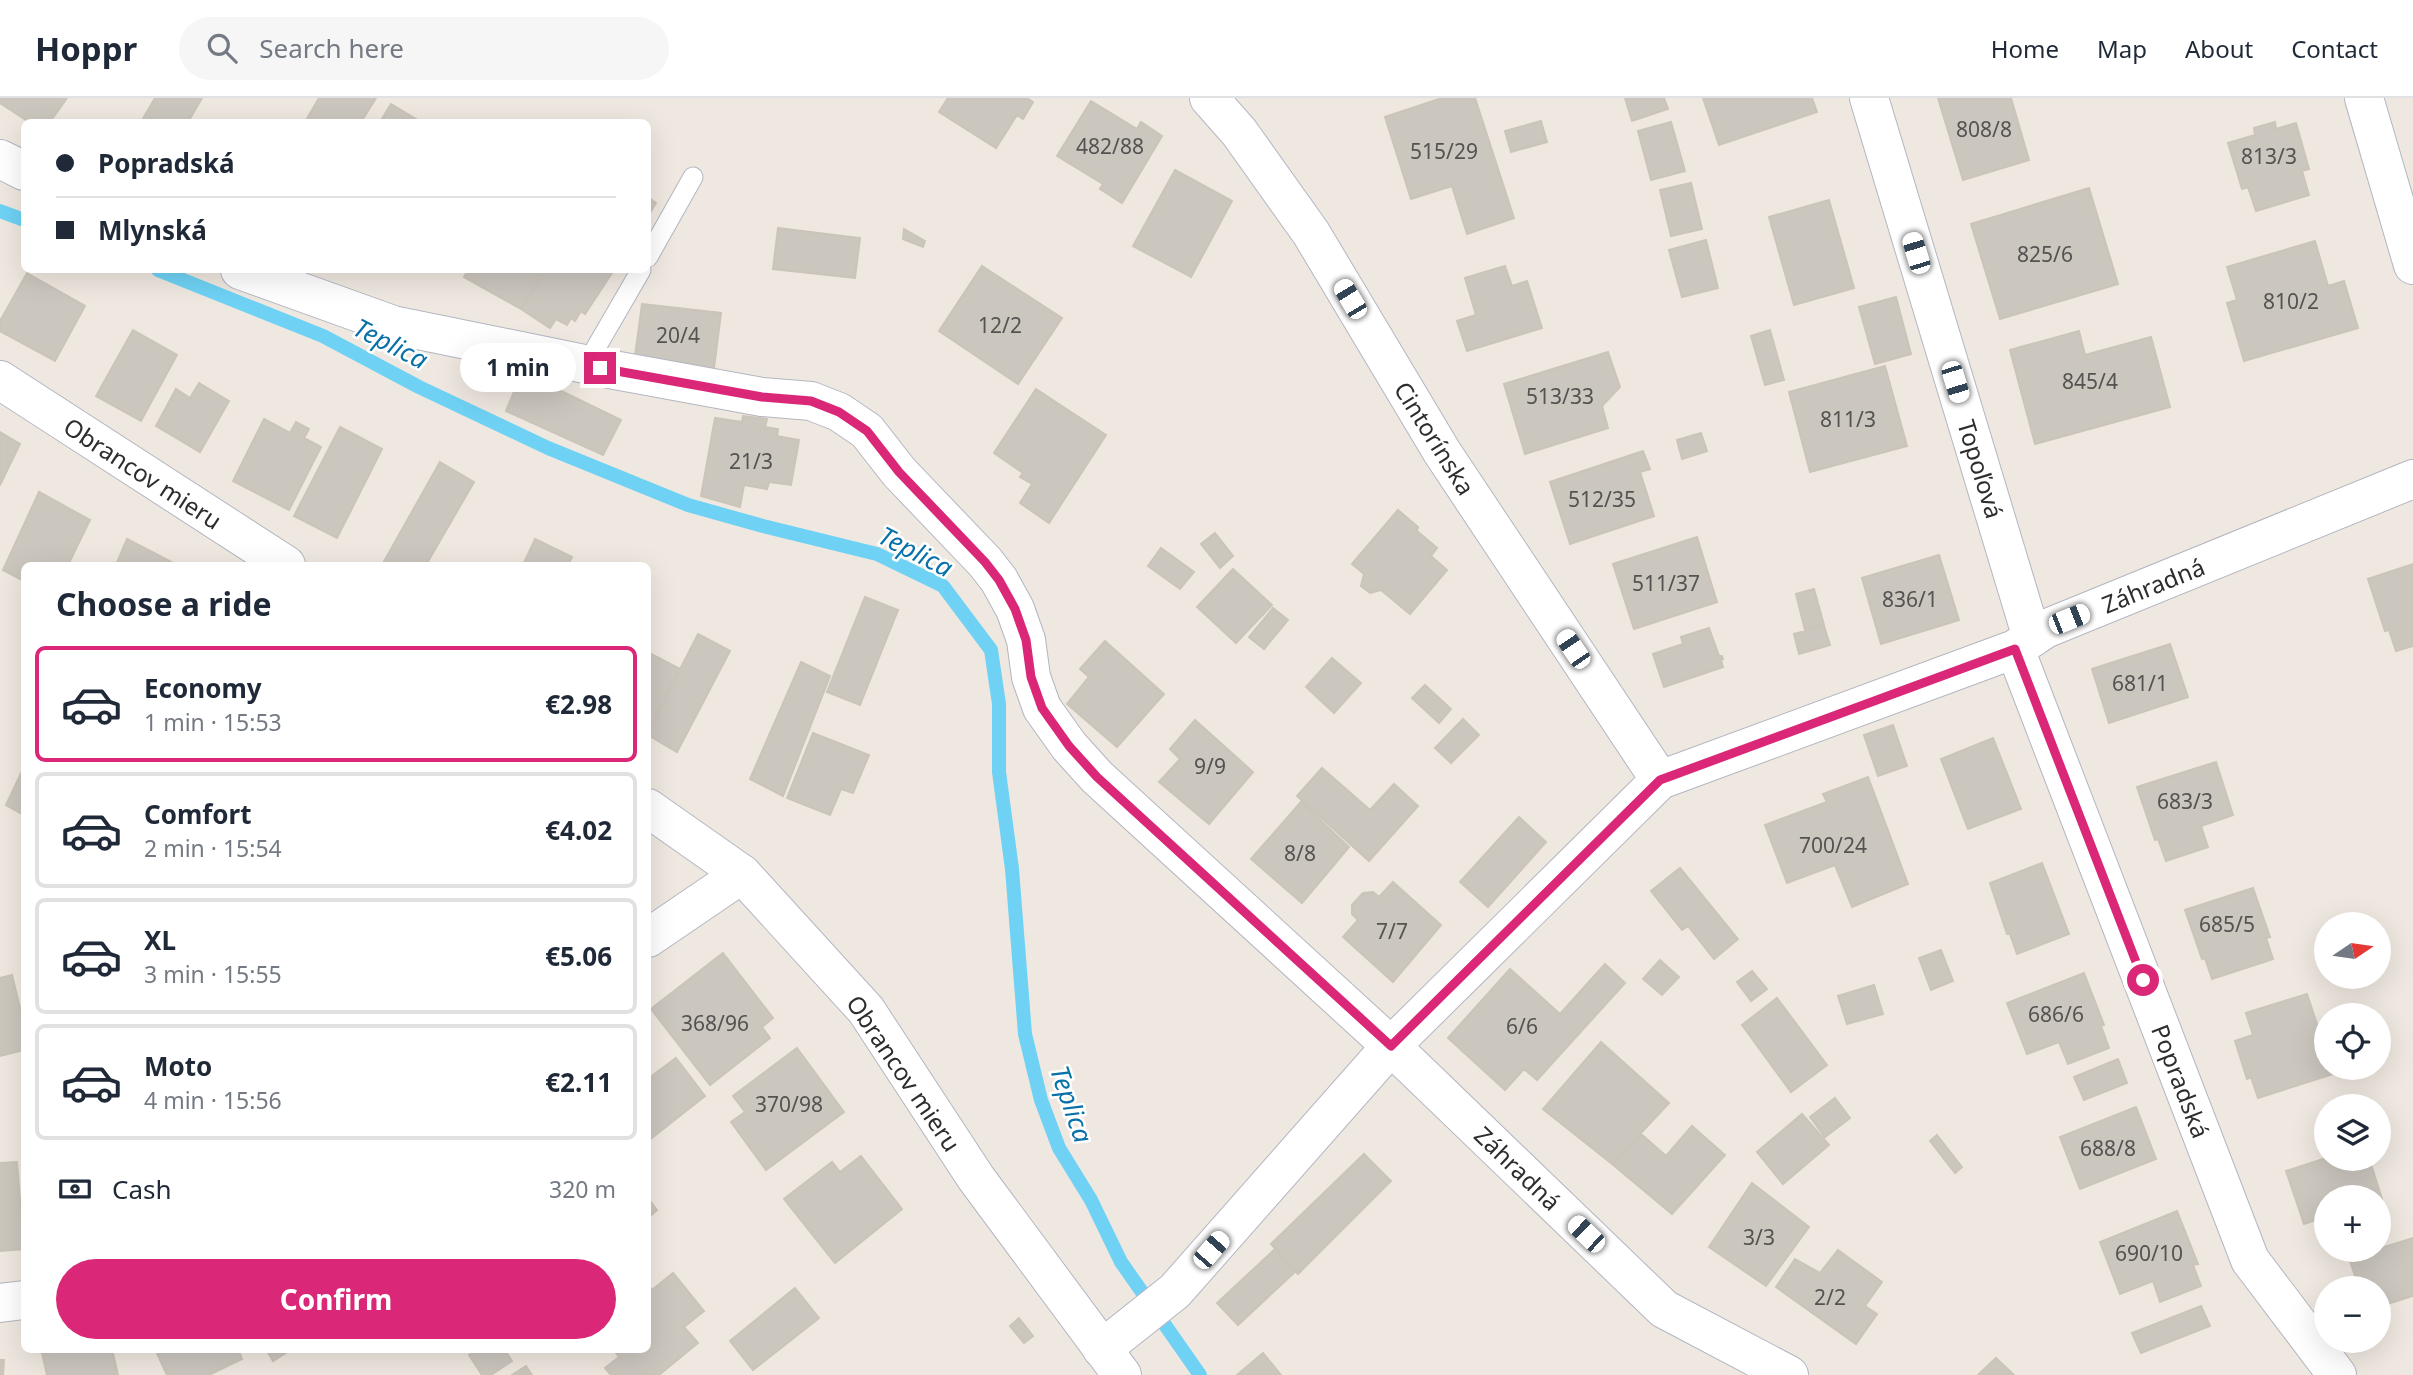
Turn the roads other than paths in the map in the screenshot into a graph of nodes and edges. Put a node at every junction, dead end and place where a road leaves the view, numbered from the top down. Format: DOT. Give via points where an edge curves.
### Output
graph roads {
  1 [pos="1209,98"];
  2 [pos="1869,98"];
  3 [pos="2364,98"];
  4 [pos="0,159"];
  5 [pos="21,170"];
  6 [pos="693,177"];
  7 [pos="2411,246"];
  8 [pos="651,252"];
  9 [pos="248,273"];
  10 [pos="639,273"];
  11 [pos="586,365"];
  12 [pos="0,380"];
  13 [pos="2413,479"];
  14 [pos="281,562"];
  15 [pos="2024,644"];
  16 [pos="1660,780"];
  17 [pos="651,810"];
  18 [pos="742,874"];
  19 [pos="651,936"];
  20 [pos="1391,1046"];
  21 [pos="21,1300"];
  22 [pos="0,1303"];
  23 [pos="1112,1362"];
  24 [pos="1788,1375"];
  25 [pos="2337,1375"];
  1 -- 16 [label="street, Cintorínska" via="1311,233 1442,452"];
  2 -- 15 [label="street, Topoľová"];
  3 -- 7 [label="street"];
  4 -- 5 [label="street"];
  6 -- 8 [label="lane"];
  9 -- 11 [label="street, Záhradná" via="393,325"];
  10 -- 11 [label="lane"];
  11 -- 20 [label="street, Záhradná" via="762,397 811,401 839,412 867,431 999,580 1026,640 1031,677 1042,708 1069,746 1097,777"];
  12 -- 14 [label="street, Obrancov mieru"];
  13 -- 15 [label="street, Záhradná" via="2045,629"];
  15 -- 16 [label="street, Záhradná"];
  15 -- 25 [label="street, Popradská" via="2250,1261"];
  16 -- 20 [label="street, Záhradná"];
  17 -- 18 [label="street, Obrancov mieru"];
  18 -- 19 [label="street"];
  18 -- 23 [label="street, Obrancov mieru" via="866,1010 976,1178"];
  20 -- 23 [label="street, Záhradná"];
  20 -- 24 [label="street, Záhradná" via="1664,1309"];
  21 -- 22 [label="street"];
}
